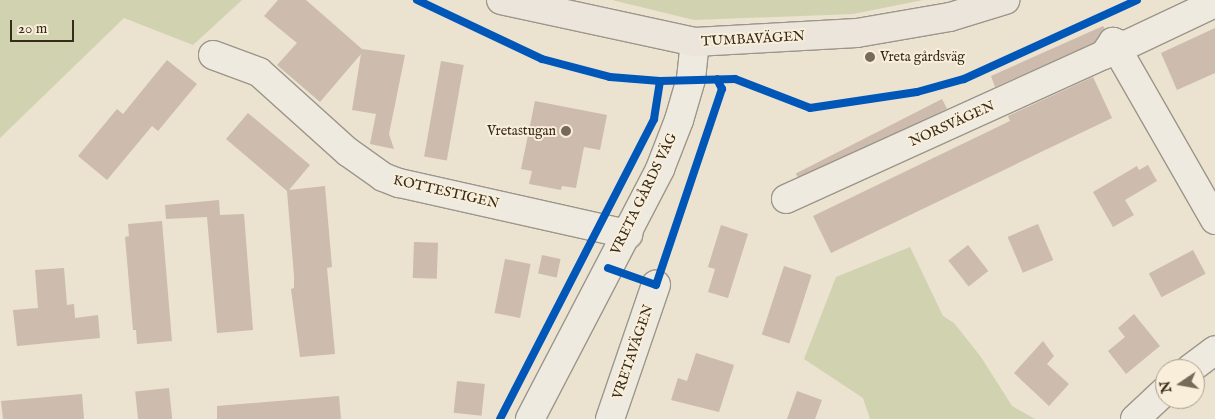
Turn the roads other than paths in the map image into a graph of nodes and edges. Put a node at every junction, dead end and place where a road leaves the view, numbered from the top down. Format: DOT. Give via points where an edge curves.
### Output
graph roads {
  1 [pos="501,0"];
  2 [pos="1005,0"];
  3 [pos="1215,3"];
  4 [pos="695,42"];
  5 [pos="1113,42"];
  6 [pos="213,55"];
  7 [pos="786,199"];
  8 [pos="1215,220"];
  9 [pos="628,234"];
  10 [pos="656,285"];
  11 [pos="1215,350"];
  12 [pos="1203,359"];
  13 [pos="1155,400"];
  14 [pos="530,419"];
  15 [pos="610,419"];
  16 [pos="1135,419"];
  1 -- 4 [label="main road, TUMBAVÄGEN"];
  2 -- 4 [label="main road, TUMBAVÄGEN" via="950,17 858,33"];
  3 -- 5 [label="street" via="1124,46"];
  4 -- 9 [label="street, VRETA GÅRDS VÄG" via="691,79 679,120"];
  5 -- 7 [label="street, NORSVÄGEN" via="1104,55"];
  5 -- 8 [label="street"];
  6 -- 9 [label="street, KOTTESTIGEN" via="258,72 348,152 383,177"];
  9 -- 14 [label="street, VRETA GÅRDS VÄG"];
  10 -- 15 [label="street, VRETAVÄGEN"];
  11 -- 12 [label="street"];
  13 -- 16 [label="street"];
}
